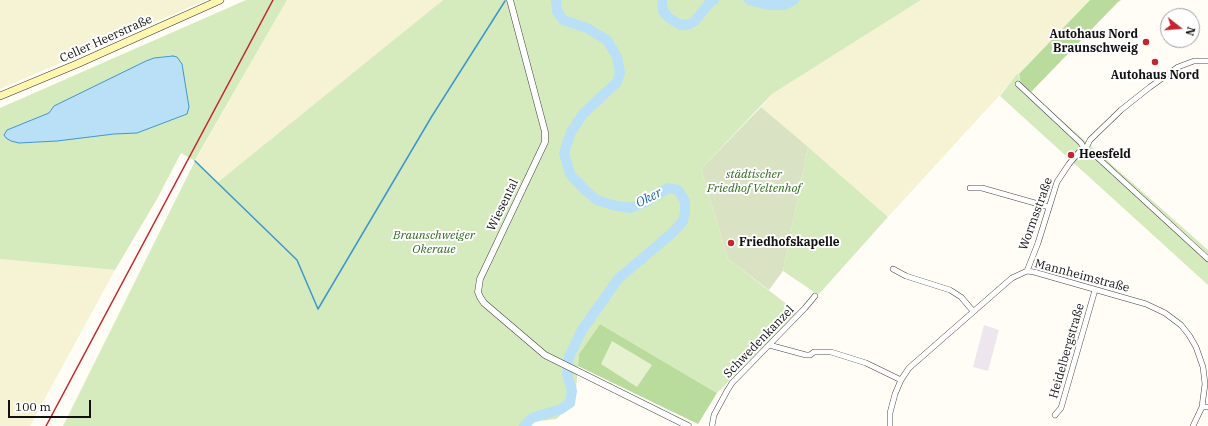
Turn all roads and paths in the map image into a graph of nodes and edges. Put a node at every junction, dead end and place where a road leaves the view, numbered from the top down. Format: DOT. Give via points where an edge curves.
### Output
graph roads {
  1 [pos="220,0"];
  2 [pos="510,0"];
  3 [pos="1208,61"];
  4 [pos="1018,84"];
  5 [pos="0,96"];
  6 [pos="1086,150"];
  7 [pos="970,188"];
  8 [pos="1049,207"];
  9 [pos="1208,259"];
  10 [pos="894,269"];
  11 [pos="1027,271"];
  12 [pos="1095,290"];
  13 [pos="815,296"];
  14 [pos="974,311"];
  15 [pos="769,345"];
  16 [pos="901,380"];
  17 [pos="1202,407"];
  18 [pos="1208,407"];
  19 [pos="1055,415"];
  20 [pos="688,426"];
  21 [pos="712,426"];
  22 [pos="890,426"];
  23 [pos="1193,426"];
  1 -- 5 [label="main road, Celler Heerstraße"];
  2 -- 20 [label="street, Wiesental" via="545,132 545,142 480,279 480,297 538,350"];
  3 -- 6 [label="street" via="1194,61 1178,67 1150,87 1090,140"];
  4 -- 6 [label="street"];
  6 -- 8 [label="street, Wormsstraße" via="1079,152 1057,182"];
  6 -- 9 [label="street" via="1097,157"];
  7 -- 8 [label="street" via="982,188"];
  8 -- 11 [label="street, Wormsstraße"];
  10 -- 14 [label="street" via="906,276 950,290"];
  11 -- 12 [label="street, Mannheimstraße"];
  11 -- 14 [label="street, Mannheimstraße" via="1012,278"];
  12 -- 17 [label="street, Mannheimstraße" via="1154,307 1181,325 1196,347 1203,367 1205,384"];
  12 -- 19 [label="street, Heidelbergstraße" via="1061,408"];
  13 -- 15 [label="street, Schwedenkanzel"];
  14 -- 16 [label="street, Mannheimstraße" via="909,368"];
  15 -- 16 [label="street" via="806,355 814,352 831,352 866,362"];
  15 -- 21 [label="street, Schwedenkanzel" via="727,391 714,416"];
  16 -- 22 [label="street, Mannheimstraße" via="890,413"];
  17 -- 18 [label="street"];
  17 -- 23 [label="street, Mannheimstraße"];
}
